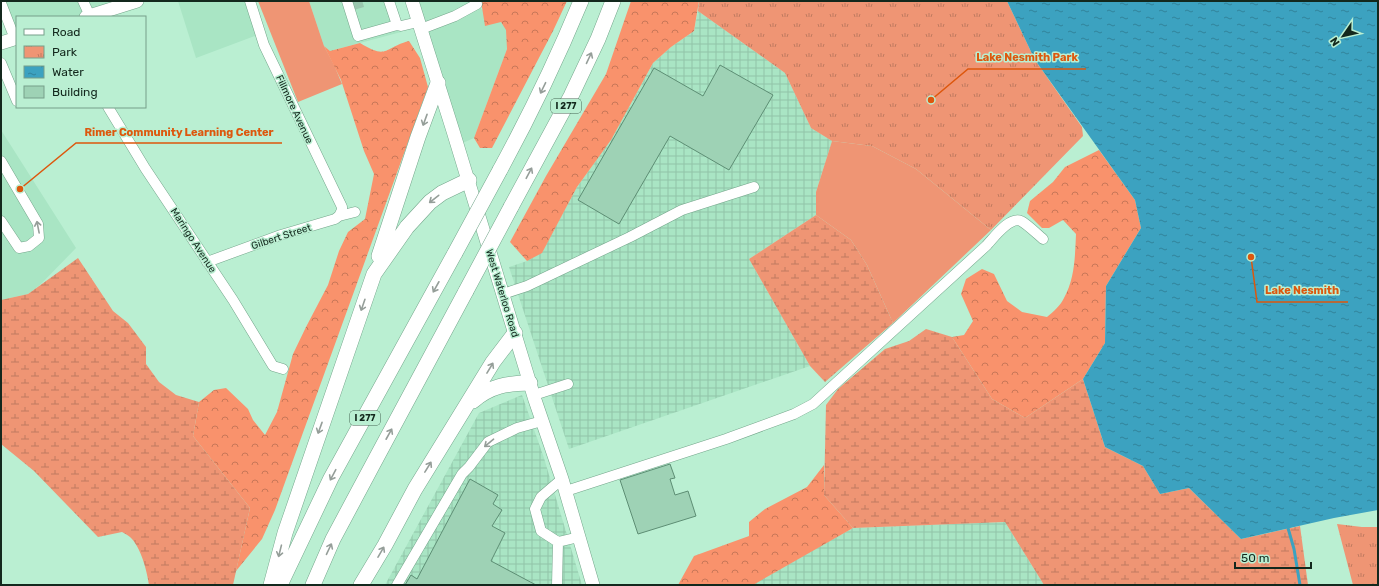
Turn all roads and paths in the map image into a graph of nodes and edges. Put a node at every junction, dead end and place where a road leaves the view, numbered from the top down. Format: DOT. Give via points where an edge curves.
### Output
graph roads {
  1 [pos="83,1"];
  2 [pos="137,1"];
  3 [pos="250,1"];
  4 [pos="389,1"];
  5 [pos="412,1"];
  6 [pos="581,1"];
  7 [pos="613,1"];
  8 [pos="1,2"];
  9 [pos="349,4"];
  10 [pos="477,4"];
  11 [pos="88,16"];
  12 [pos="397,25"];
  13 [pos="420,26"];
  14 [pos="16,38"];
  15 [pos="1,43"];
  16 [pos="1,63"];
  17 [pos="438,83"];
  18 [pos="16,99"];
  19 [pos="109,108"];
  20 [pos="1,161"];
  21 [pos="468,180"];
  22 [pos="754,187"];
  23 [pos="355,212"];
  24 [pos="339,216"];
  25 [pos="1,221"];
  26 [pos="1043,239"];
  27 [pos="207,262"];
  28 [pos="374,274"];
  29 [pos="503,294"];
  30 [pos="515,333"];
  31 [pos="283,369"];
  32 [pos="568,384"];
  33 [pos="532,389"];
  34 [pos="462,413"];
  35 [pos="542,421"];
  36 [pos="564,485"];
  37 [pos="579,537"];
  38 [pos="558,542"];
  39 [pos="271,585"];
  40 [pos="280,585"];
  41 [pos="313,585"];
  42 [pos="361,585"];
  43 [pos="397,585"];
  44 [pos="557,585"];
  45 [pos="593,585"];
  1 -- 11 [label="street"];
  2 -- 11 [label="main road"];
  3 -- 24 [label="street, Fillmore Avenue" via="264,45 342,207"];
  4 -- 12 [label="street"];
  5 -- 13 [label="main road, West Waterloo Road"];
  6 -- 40 [label="highway, I 277, one-way, bridge" via="526,122 331,478"];
  41 -- 7 [label="highway, I 277, one-way, bridge" via="361,486 571,96"];
  8 -- 14 [label="street"];
  9 -- 12 [label="street" via="358,36"];
  10 -- 13 [label="street" via="454,16"];
  12 -- 13 [label="street"];
  13 -- 17 [label="main road, West Waterloo Road"];
  14 -- 15 [label="main road"];
  16 -- 18 [label="street"];
  17 -- 21 [label="main road, West Waterloo Road"];
  17 -- 28 [label="highway, one-way"];
  19 -- 27 [label="street, Maringo Avenue"];
  25 -- 20 [label="street, one-way" via="19,248 29,246 39,238 38,224"];
  21 -- 28 [label="highway, one-way" via="442,192 430,202 407,227"];
  21 -- 29 [label="main road, West Waterloo Road"];
  22 -- 29 [label="street" via="682,210 630,237"];
  23 -- 24 [label="street, Gilbert Street"];
  24 -- 27 [label="street, Gilbert Street"];
  26 -- 36 [label="street" via="1021,221 1016,220 1005,226 813,404 794,414 726,438"];
  27 -- 31 [label="street, Maringo Avenue" via="273,366"];
  28 -- 39 [label="highway, one-way" via="284,532"];
  29 -- 30 [label="main road, West Waterloo Road"];
  30 -- 33 [label="main road, West Waterloo Road"];
  34 -- 30 [label="highway, one-way" via="493,362"];
  32 -- 33 [label="street"];
  33 -- 34 [label="highway" via="514,383 491,388"];
  33 -- 35 [label="main road, West Waterloo Road"];
  42 -- 34 [label="highway, one-way" via="415,489"];
  35 -- 36 [label="main road, West Waterloo Road"];
  35 -- 43 [label="street, one-way" via="517,428 488,442 462,474"];
  36 -- 37 [label="main road, West Waterloo Road"];
  36 -- 38 [label="street" via="541,496 535,509 541,531"];
  37 -- 38 [label="street"];
  37 -- 45 [label="main road, West Waterloo Road"];
  38 -- 44 [label="street"];
}
